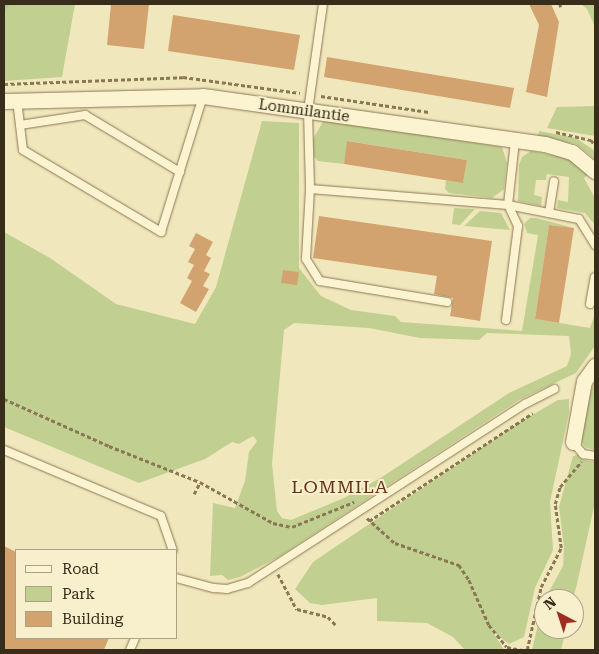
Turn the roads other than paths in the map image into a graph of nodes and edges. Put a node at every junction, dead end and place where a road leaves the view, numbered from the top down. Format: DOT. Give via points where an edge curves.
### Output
graph roads {
  1 [pos="323,4"];
  2 [pos="203,96"];
  3 [pos="10,101"];
  4 [pos="308,111"];
  5 [pos="20,125"];
  6 [pos="515,141"];
  7 [pos="595,171"];
  8 [pos="180,172"];
  9 [pos="554,181"];
  10 [pos="310,189"];
  11 [pos="508,205"];
  12 [pos="549,213"];
  13 [pos="595,245"];
  14 [pos="595,276"];
  15 [pos="447,302"];
  16 [pos="590,304"];
  17 [pos="506,320"];
  18 [pos="595,366"];
  19 [pos="554,389"];
  20 [pos="573,442"];
  21 [pos="4,450"];
  22 [pos="595,456"];
  23 [pos="174,549"];
  24 [pos="178,578"];
  1 -- 4 [label="lane"];
  2 -- 3 [label="street, Lommilantie" via="152,94"];
  2 -- 4 [label="street, Lommilantie"];
  2 -- 8 [label="lane"];
  3 -- 5 [label="lane"];
  4 -- 6 [label="street, Lommilantie"];
  4 -- 10 [label="lane"];
  5 -- 8 [label="lane" via="85,115"];
  5 -- 8 [label="lane" via="23,150 161,232"];
  6 -- 7 [label="street, Lommilantie" via="545,144 572,152"];
  6 -- 11 [label="lane"];
  9 -- 12 [label="lane"];
  10 -- 11 [label="lane"];
  10 -- 15 [label="lane" via="306,259 320,281"];
  11 -- 12 [label="lane"];
  11 -- 17 [label="lane" via="518,226"];
  12 -- 13 [label="lane" via="579,219"];
  14 -- 16 [label="lane"];
  18 -- 20 [label="street" via="584,381"];
  19 -- 24 [label="lane" via="525,404 248,583 227,589"];
  20 -- 22 [label="lane" via="583,454"];
  21 -- 23 [label="lane" via="160,516"];
}
